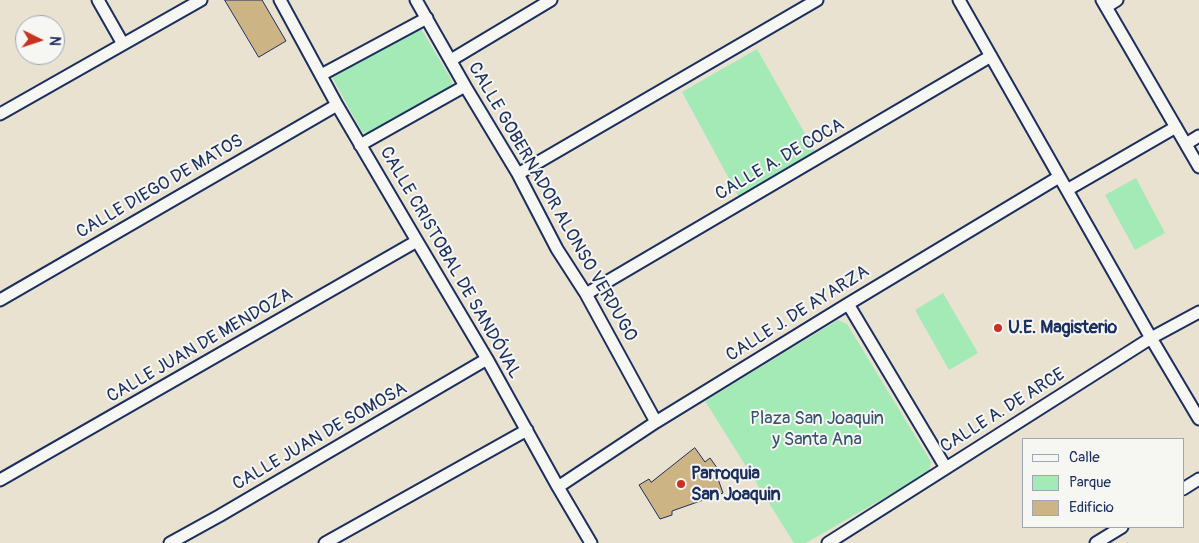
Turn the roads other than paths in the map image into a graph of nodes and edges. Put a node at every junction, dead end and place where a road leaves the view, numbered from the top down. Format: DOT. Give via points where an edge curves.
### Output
graph roads {
  1 [pos="98,0"];
  2 [pos="201,0"];
  3 [pos="280,0"];
  4 [pos="416,0"];
  5 [pos="551,0"];
  6 [pos="817,0"];
  7 [pos="959,0"];
  8 [pos="1117,0"];
  9 [pos="1104,3"];
  10 [pos="427,18"];
  11 [pos="124,44"];
  12 [pos="991,56"];
  13 [pos="450,60"];
  14 [pos="320,75"];
  15 [pos="465,86"];
  16 [pos="337,105"];
  17 [pos="1,111"];
  18 [pos="1176,127"];
  19 [pos="1199,136"];
  20 [pos="1186,144"];
  21 [pos="360,145"];
  22 [pos="1199,167"];
  23 [pos="518,174"];
  24 [pos="1059,177"];
  25 [pos="1067,190"];
  26 [pos="416,241"];
  27 [pos="586,294"];
  28 [pos="0,300"];
  29 [pos="848,304"];
  30 [pos="1199,312"];
  31 [pos="1151,338"];
  32 [pos="487,359"];
  33 [pos="1199,419"];
  34 [pos="656,422"];
  35 [pos="527,430"];
  36 [pos="946,468"];
  37 [pos="1199,479"];
  38 [pos="0,480"];
  39 [pos="558,487"];
  40 [pos="1184,488"];
  41 [pos="1120,528"];
  42 [pos="170,543"];
  43 [pos="324,543"];
  44 [pos="591,543"];
  45 [pos="828,543"];
  46 [pos="1096,543"];
  1 -- 11 [label="street"];
  2 -- 11 [label="street"];
  3 -- 14 [label="street, CALLE CRISTOBAL DE SANDÓVAL"];
  4 -- 10 [label="street, CALLE GOBERNADOR ALONSO VERDUGO"];
  5 -- 13 [label="street"];
  6 -- 23 [label="street"];
  7 -- 12 [label="street"];
  8 -- 9 [label="street"];
  9 -- 18 [label="street"];
  10 -- 13 [label="street, CALLE GOBERNADOR ALONSO VERDUGO"];
  10 -- 14 [label="street"];
  11 -- 17 [label="street"];
  12 -- 24 [label="street"];
  12 -- 27 [label="street, CALLE A. DE COCA"];
  13 -- 15 [label="street, CALLE GOBERNADOR ALONSO VERDUGO"];
  14 -- 16 [label="street, CALLE CRISTOBAL DE SANDÓVAL"];
  15 -- 21 [label="street"];
  15 -- 23 [label="street, CALLE GOBERNADOR ALONSO VERDUGO"];
  16 -- 21 [label="street, CALLE CRISTOBAL DE SANDÓVAL"];
  16 -- 28 [label="street, CALLE DIEGO DE MATOS"];
  18 -- 20 [label="street"];
  18 -- 25 [label="street"];
  19 -- 20 [label="street"];
  20 -- 22 [label="street"];
  21 -- 26 [label="street, CALLE CRISTOBAL DE SANDÓVAL"];
  23 -- 27 [label="street, CALLE GOBERNADOR ALONSO VERDUGO" via="557,249"];
  24 -- 25 [label="street"];
  24 -- 29 [label="street, CALLE J. DE AYARZA"];
  25 -- 31 [label="street"];
  26 -- 32 [label="street, CALLE CRISTOBAL DE SANDÓVAL"];
  26 -- 38 [label="street, CALLE JUAN DE MENDOZA"];
  27 -- 34 [label="street, CALLE GOBERNADOR ALONSO VERDUGO"];
  29 -- 34 [label="street, CALLE J. DE AYARZA"];
  29 -- 36 [label="street"];
  30 -- 31 [label="street, CALLE A. DE ARCE"];
  31 -- 33 [label="street"];
  31 -- 36 [label="street, CALLE A. DE ARCE"];
  32 -- 35 [label="street, CALLE CRISTOBAL DE SANDÓVAL"];
  32 -- 42 [label="street, CALLE JUAN DE SOMOSA"];
  34 -- 39 [label="street, CALLE J. DE AYARZA"];
  35 -- 39 [label="street, CALLE CRISTOBAL DE SANDÓVAL"];
  35 -- 43 [label="street"];
  36 -- 45 [label="street, CALLE A. DE ARCE"];
  37 -- 40 [label="street"];
  39 -- 44 [label="street, CALLE CRISTOBAL DE SANDÓVAL"];
  41 -- 46 [label="street"];
}
